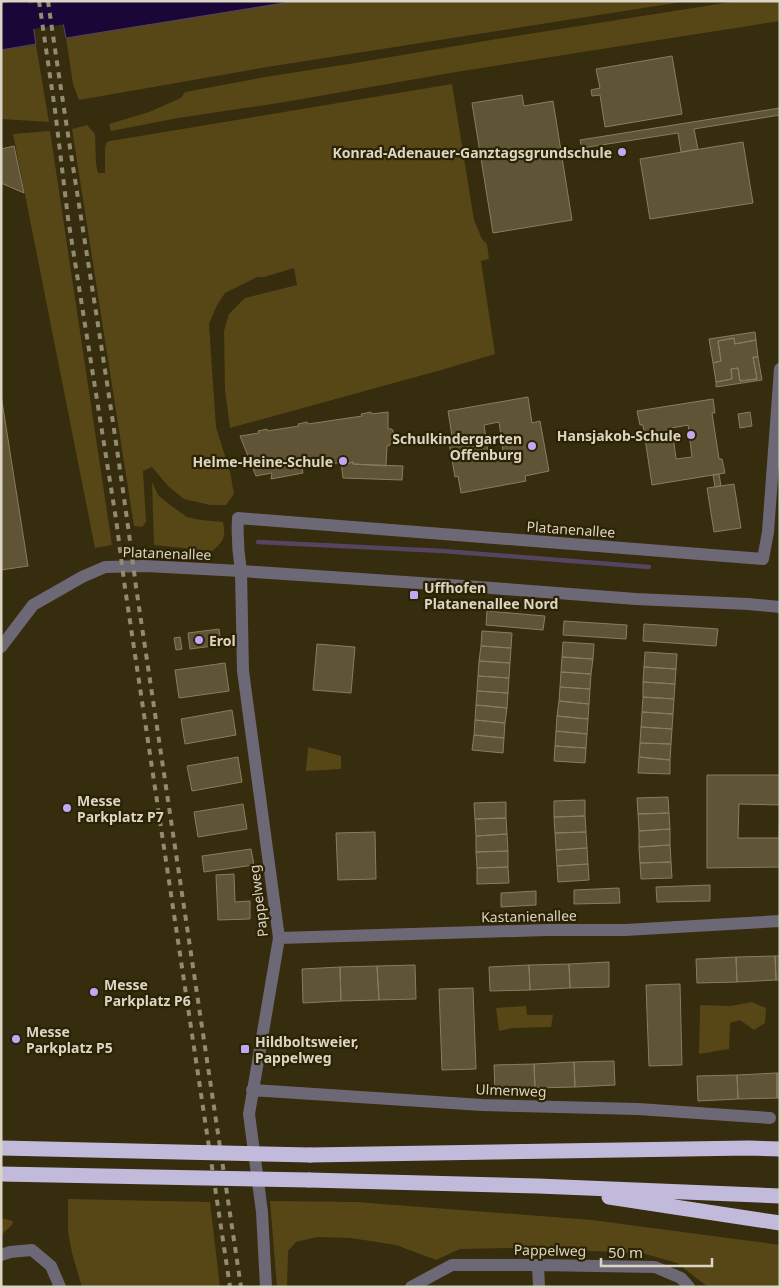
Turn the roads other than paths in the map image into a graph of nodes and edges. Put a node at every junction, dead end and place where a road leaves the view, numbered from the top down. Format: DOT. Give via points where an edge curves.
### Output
graph roads {
  1 [pos="780,370"];
  2 [pos="241,570"];
  3 [pos="780,607"];
  4 [pos="1,647"];
  5 [pos="780,921"];
  6 [pos="279,938"];
  7 [pos="252,1090"];
  8 [pos="770,1118"];
  9 [pos="780,1142"];
  10 [pos="1,1148"];
  11 [pos="749,1148"];
  12 [pos="780,1149"];
  13 [pos="1,1174"];
  14 [pos="538,1186"];
  15 [pos="780,1196"];
  16 [pos="780,1223"];
  17 [pos="1,1255"];
  18 [pos="538,1265"];
  19 [pos="60,1287"];
  20 [pos="266,1287"];
  21 [pos="411,1287"];
  22 [pos="539,1287"];
  23 [pos="689,1287"];
  1 -- 2 [label="street, Platanenallee" via="768,532 763,559 238,518"];
  2 -- 3 [label="street, Platanenallee"];
  2 -- 4 [label="street, Platanenallee" via="105,567 33,605"];
  2 -- 6 [label="street, Pappelweg" via="242,671"];
  5 -- 6 [label="street, Kastanienallee" via="625,930"];
  6 -- 7 [label="street, Pappelweg"];
  7 -- 8 [label="street, Ulmenweg" via="482,1105 638,1108"];
  7 -- 20 [label="street, Pappelweg" via="249,1114 262,1212"];
  9 -- 11 [label="highway"];
  10 -- 11 [label="highway, bridge" via="310,1155"];
  11 -- 12 [label="highway"];
  13 -- 14 [label="highway, bridge"];
  14 -- 15 [label="highway"];
  14 -- 16 [label="highway"];
  17 -- 19 [label="street" via="32,1250 51,1266"];
  18 -- 21 [label="street, Pappelweg" via="452,1265"];
  18 -- 22 [label="street"];
  18 -- 23 [label="street, Pappelweg" via="655,1267 681,1278"];
}
